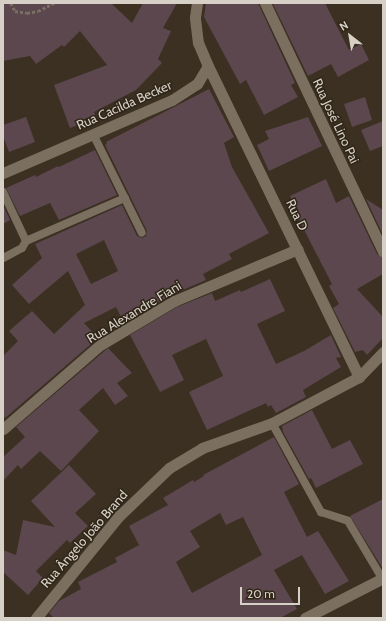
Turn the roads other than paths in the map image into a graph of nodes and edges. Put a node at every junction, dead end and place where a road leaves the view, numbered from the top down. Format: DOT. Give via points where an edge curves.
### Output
graph roads {
  1 [pos="197,3"];
  2 [pos="265,3"];
  3 [pos="208,66"];
  4 [pos="93,134"];
  5 [pos="3,173"];
  6 [pos="3,192"];
  7 [pos="125,198"];
  8 [pos="142,232"];
  9 [pos="26,241"];
  10 [pos="298,249"];
  11 [pos="383,251"];
  12 [pos="3,258"];
  13 [pos="383,352"];
  14 [pos="359,377"];
  15 [pos="272,423"];
  16 [pos="3,428"];
  17 [pos="383,578"];
  18 [pos="36,618"];
  19 [pos="305,618"];
  1 -- 3 [label="street" via="195,17 198,43"];
  2 -- 11 [label="street, Rua José Lino Pai"];
  3 -- 4 [label="street, Rua Cacilda Becker" via="197,84 172,100"];
  3 -- 10 [label="street, Rua D"];
  4 -- 5 [label="street, Rua Cacilda Becker"];
  4 -- 7 [label="lane"];
  6 -- 9 [label="lane"];
  7 -- 8 [label="lane"];
  7 -- 9 [label="lane"];
  9 -- 12 [label="lane" via="22,248"];
  10 -- 14 [label="street, Rua D"];
  10 -- 16 [label="street, Rua Alexandre Fiani" via="174,301 114,337"];
  13 -- 14 [label="street, Rua Ângelo João Brand"];
  14 -- 15 [label="street, Rua Ângelo João Brand"];
  15 -- 17 [label="lane" via="322,512 348,521"];
  15 -- 18 [label="street, Rua Ângelo João Brand" via="202,448 169,468 119,516"];
  17 -- 19 [label="street"];
}
